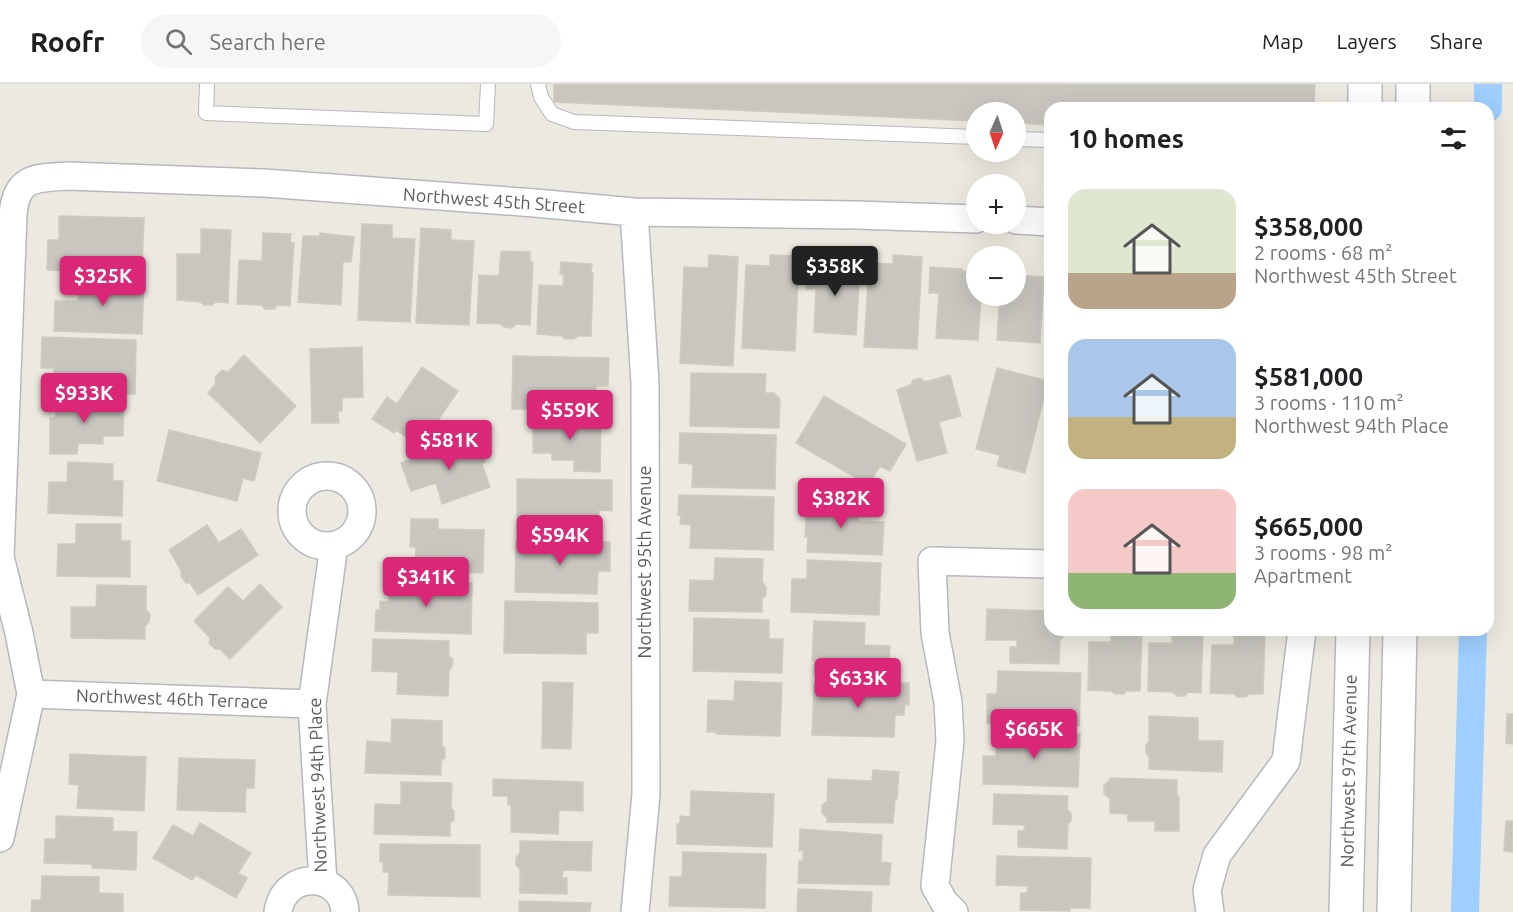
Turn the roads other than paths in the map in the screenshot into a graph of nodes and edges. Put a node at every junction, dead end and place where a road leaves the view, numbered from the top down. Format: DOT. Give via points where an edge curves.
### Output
graph roads {
  1 [pos="207,84"];
  2 [pos="488,84"];
  3 [pos="538,84"];
  4 [pos="1365,84"];
  5 [pos="1413,84"];
  6 [pos="1365,102"];
  7 [pos="1413,102"];
  8 [pos="966,137"];
  9 [pos="1026,139"];
  10 [pos="1044,140"];
  11 [pos="634,212"];
  12 [pos="966,219"];
  13 [pos="1026,221"];
  14 [pos="1044,222"];
  15 [pos="334,545"];
  16 [pos="1044,564"];
  17 [pos="1301,636"];
  18 [pos="1353,636"];
  19 [pos="1400,636"];
  20 [pos="32,694"];
  21 [pos="312,704"];
  22 [pos="0,838"];
  23 [pos="322,882"];
  24 [pos="278,912"];
  25 [pos="345,912"];
  26 [pos="635,912"];
  27 [pos="954,912"];
  28 [pos="1210,912"];
  29 [pos="1346,912"];
  30 [pos="1394,912"];
  1 -- 2 [label="lane" via="206,113 486,124"];
  3 -- 8 [label="lane" via="552,114 574,122"];
  4 -- 6 [label="street"];
  5 -- 7 [label="street"];
  9 -- 10 [label="lane"];
  11 -- 12 [label="street, Northwest 45th Street"];
  11 -- 20 [label="street, Northwest 45th Street" via="264,183 68,176 36,178 25,184 14,203 13,215 0,557"];
  11 -- 26 [label="street, Northwest 95th Avenue" via="645,383 646,759"];
  13 -- 14 [label="street"];
  15 -- 21 [label="street, Northwest 94th Place"];
  16 -- 27 [label="street" via="932,561 935,633 948,702 950,741 935,886"];
  17 -- 28 [label="street" via="1286,761 1217,855 1207,890"];
  18 -- 29 [label="street, Northwest 97th Avenue"];
  19 -- 30 [label="street"];
  20 -- 21 [label="street, Northwest 46th Terrace"];
  20 -- 22 [label="street"];
  21 -- 23 [label="street, Northwest 94th Place"];
  23 -- 24 [label="street, Northwest 94th Place" via="311,880 291,887"];
  23 -- 25 [label="street, Northwest 94th Place" via="340,896"];
}
